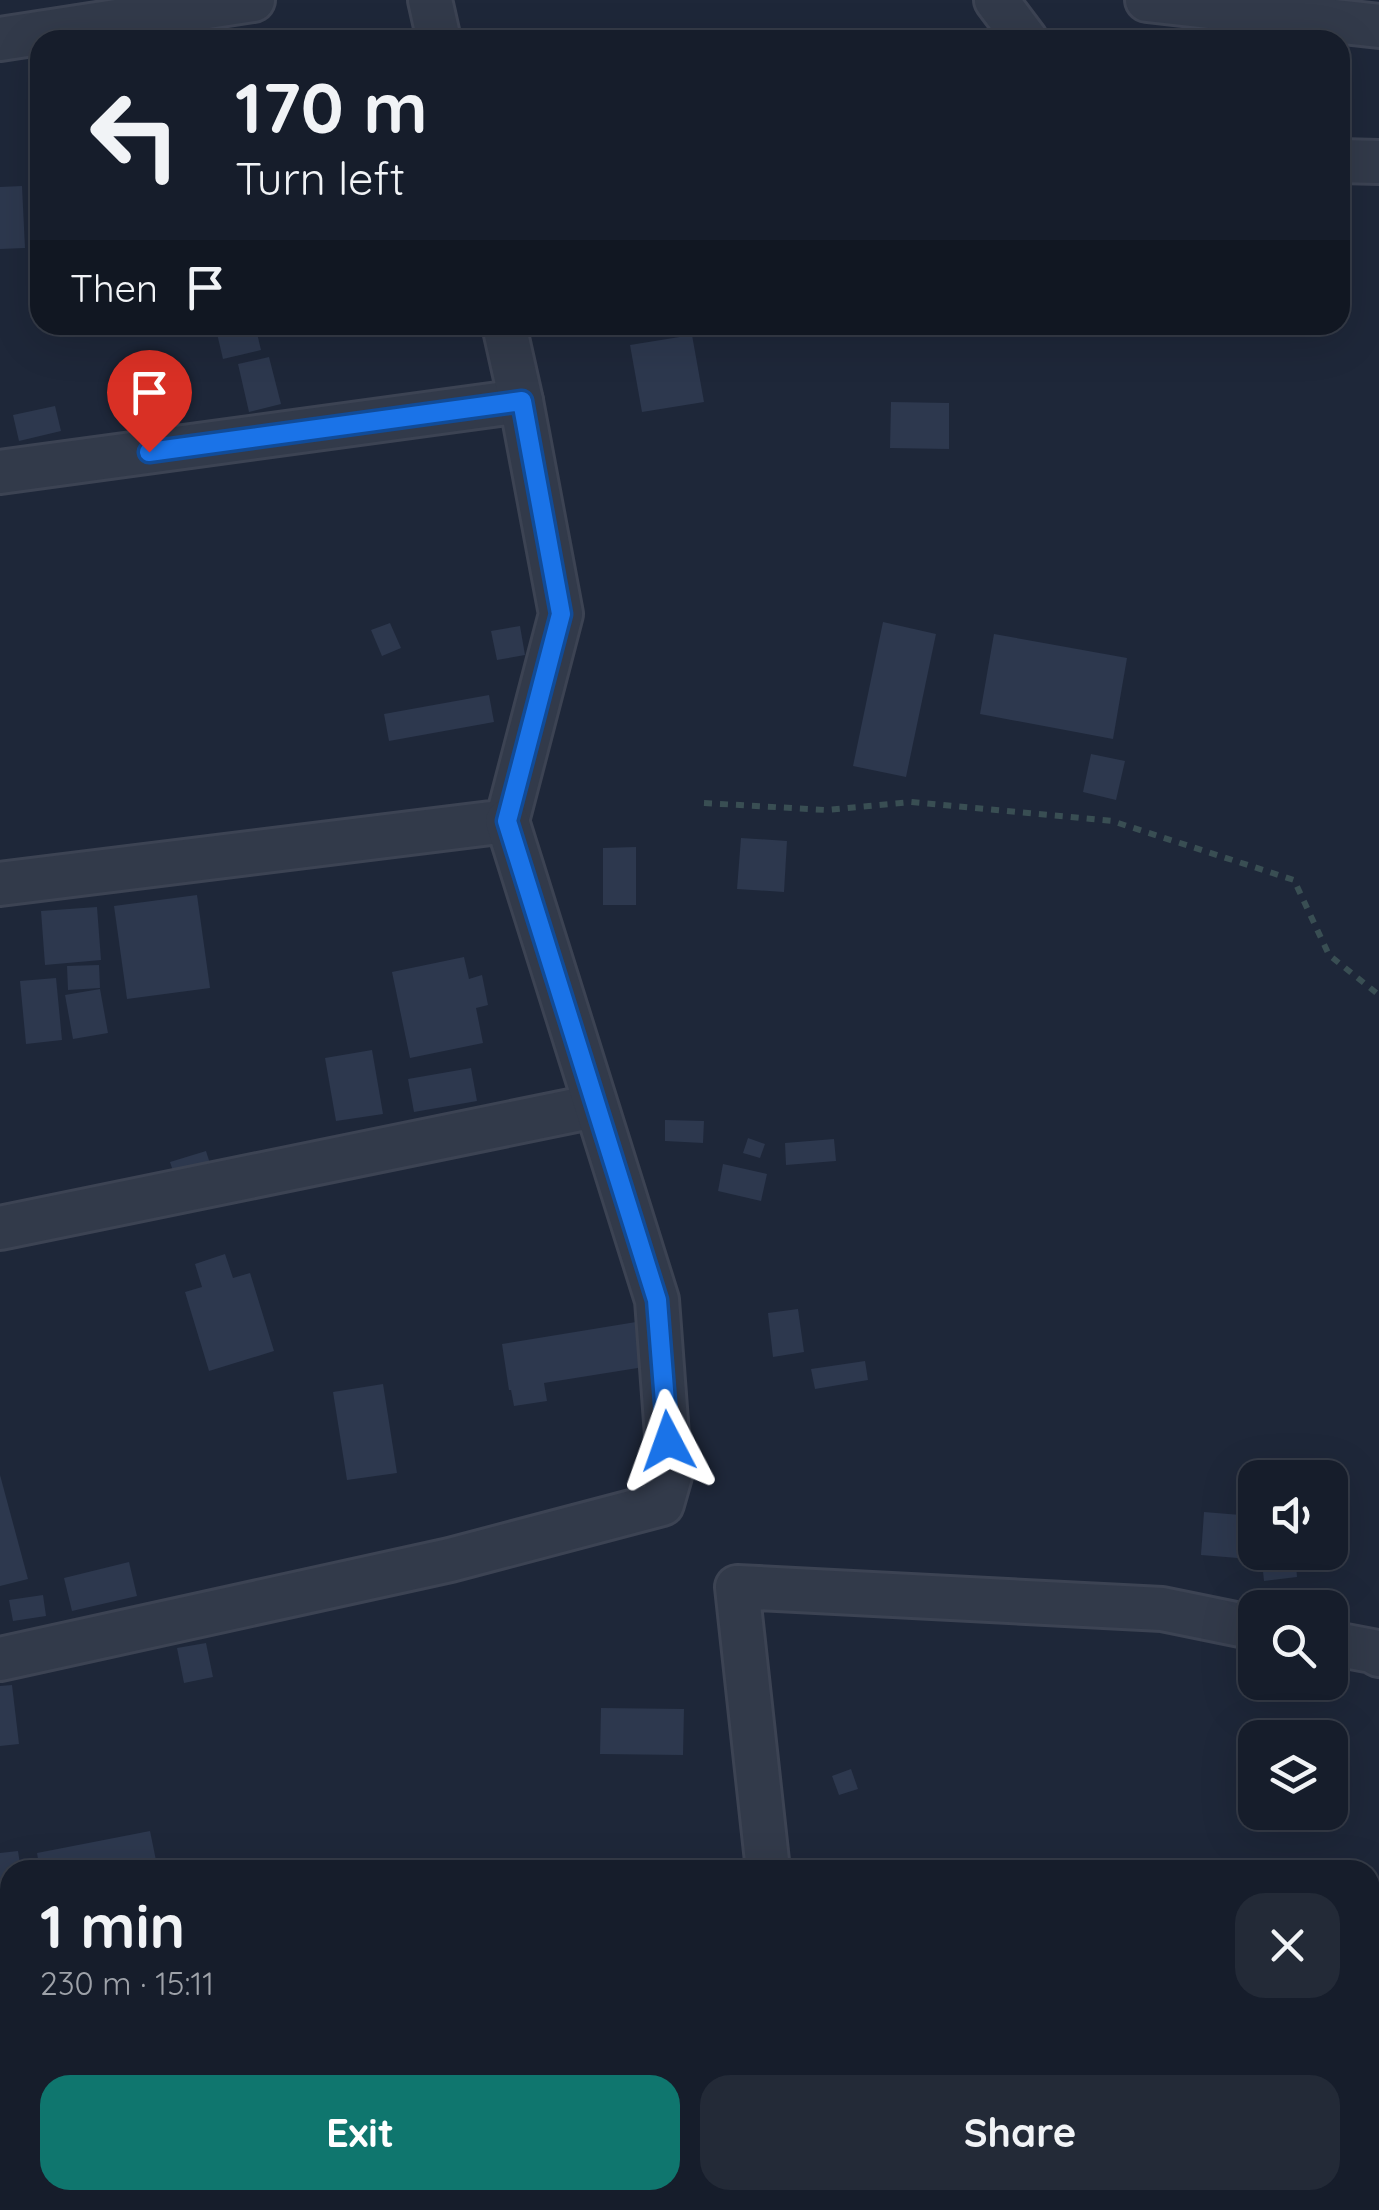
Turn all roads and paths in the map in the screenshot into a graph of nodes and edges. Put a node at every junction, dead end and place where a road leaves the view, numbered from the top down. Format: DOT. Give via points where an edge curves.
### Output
graph roads {
  1 [pos="253,0"];
  2 [pos="430,0"];
  3 [pos="996,0"];
  4 [pos="1147,0"];
  5 [pos="1379,26"];
  6 [pos="53,30"];
  7 [pos="437,30"];
  8 [pos="1018,30"];
  9 [pos="30,33"];
  10 [pos="0,38"];
  11 [pos="1350,161"];
  12 [pos="1379,162"];
  13 [pos="506,335"];
  14 [pos="522,401"];
  15 [pos="0,472"];
  16 [pos="704,803"];
  17 [pos="507,821"];
  18 [pos="0,884"];
  19 [pos="1379,995"];
  20 [pos="596,1106"];
  21 [pos="0,1228"];
  22 [pos="1238,1625"];
  23 [pos="1348,1646"];
  24 [pos="1379,1655"];
  25 [pos="0,1659"];
  26 [pos="767,1860"];
  1 -- 6 [label="street"];
  2 -- 7 [label="street"];
  3 -- 8 [label="street"];
  4 -- 5 [label="street"];
  9 -- 10 [label="street"];
  11 -- 12 [label="street"];
  13 -- 14 [label="street"];
  14 -- 15 [label="street"];
  14 -- 17 [label="street" via="561,614"];
  16 -- 19 [label="path" via="826,810 911,802 1112,821 1294,880 1330,955"];
  17 -- 18 [label="street"];
  17 -- 20 [label="street"];
  20 -- 21 [label="street"];
  20 -- 25 [label="street" via="657,1300 670,1476 662,1504 450,1560"];
  22 -- 26 [label="street" via="1162,1609 737,1587"];
  23 -- 24 [label="street"];
}
